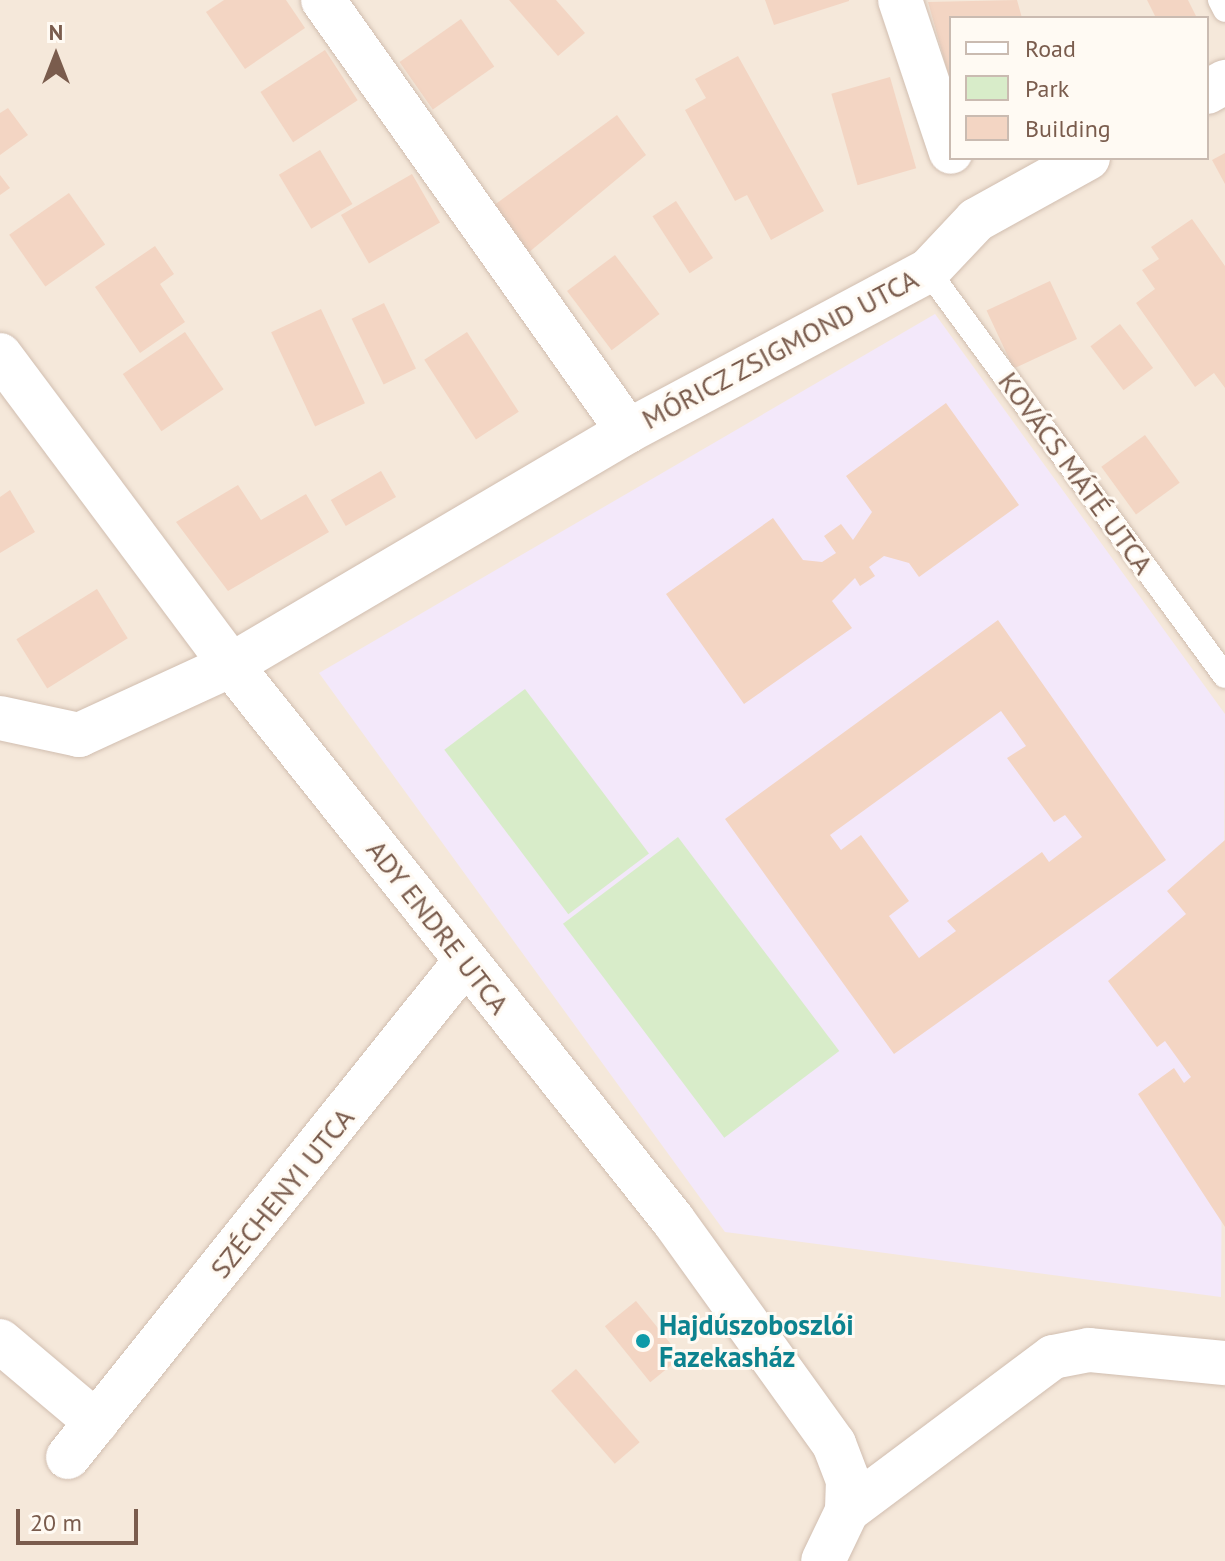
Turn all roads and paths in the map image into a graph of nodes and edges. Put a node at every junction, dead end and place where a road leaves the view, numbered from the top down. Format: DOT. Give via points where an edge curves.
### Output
graph roads {
  1 [pos="323,0"];
  2 [pos="900,0"];
  3 [pos="1220,0"];
  4 [pos="1225,10"];
  5 [pos="949,146"];
  6 [pos="954,160"];
  7 [pos="1084,160"];
  8 [pos="976,220"];
  9 [pos="928,271"];
  10 [pos="0,355"];
  11 [pos="628,431"];
  12 [pos="231,665"];
  13 [pos="1225,676"];
  14 [pos="0,718"];
  15 [pos="465,962"];
  16 [pos="0,1341"];
  17 [pos="1225,1363"];
  18 [pos="96,1422"];
  19 [pos="68,1457"];
  20 [pos="847,1511"];
  21 [pos="823,1561"];
  1 -- 11 [label="street, MÓRICZ ZSIGMOND UTCA"];
  2 -- 5 [label="street"];
  3 -- 4 [label="lane"];
  6 -- 8 [label="street"];
  7 -- 8 [label="street, MÓRICZ ZSIGMOND UTCA"];
  8 -- 9 [label="street, MÓRICZ ZSIGMOND UTCA"];
  9 -- 11 [label="street, MÓRICZ ZSIGMOND UTCA"];
  9 -- 13 [label="lane, KOVÁCS MÁTÉ UTCA"];
  10 -- 12 [label="street, ADY ENDRE UTCA"];
  11 -- 12 [label="street, MÓRICZ ZSIGMOND UTCA"];
  12 -- 14 [label="street, MÓRICZ ZSIGMOND UTCA" via="79,735"];
  12 -- 15 [label="street, ADY ENDRE UTCA"];
  15 -- 18 [label="street, SZÉCHENYI UTCA"];
  15 -- 20 [label="street, ADY ENDRE UTCA" via="673,1220 834,1444 848,1480"];
  16 -- 18 [label="street"];
  17 -- 20 [label="street" via="1089,1350 1053,1357"];
  18 -- 19 [label="street, SZÉCHENYI UTCA"];
  20 -- 21 [label="street"];
}
